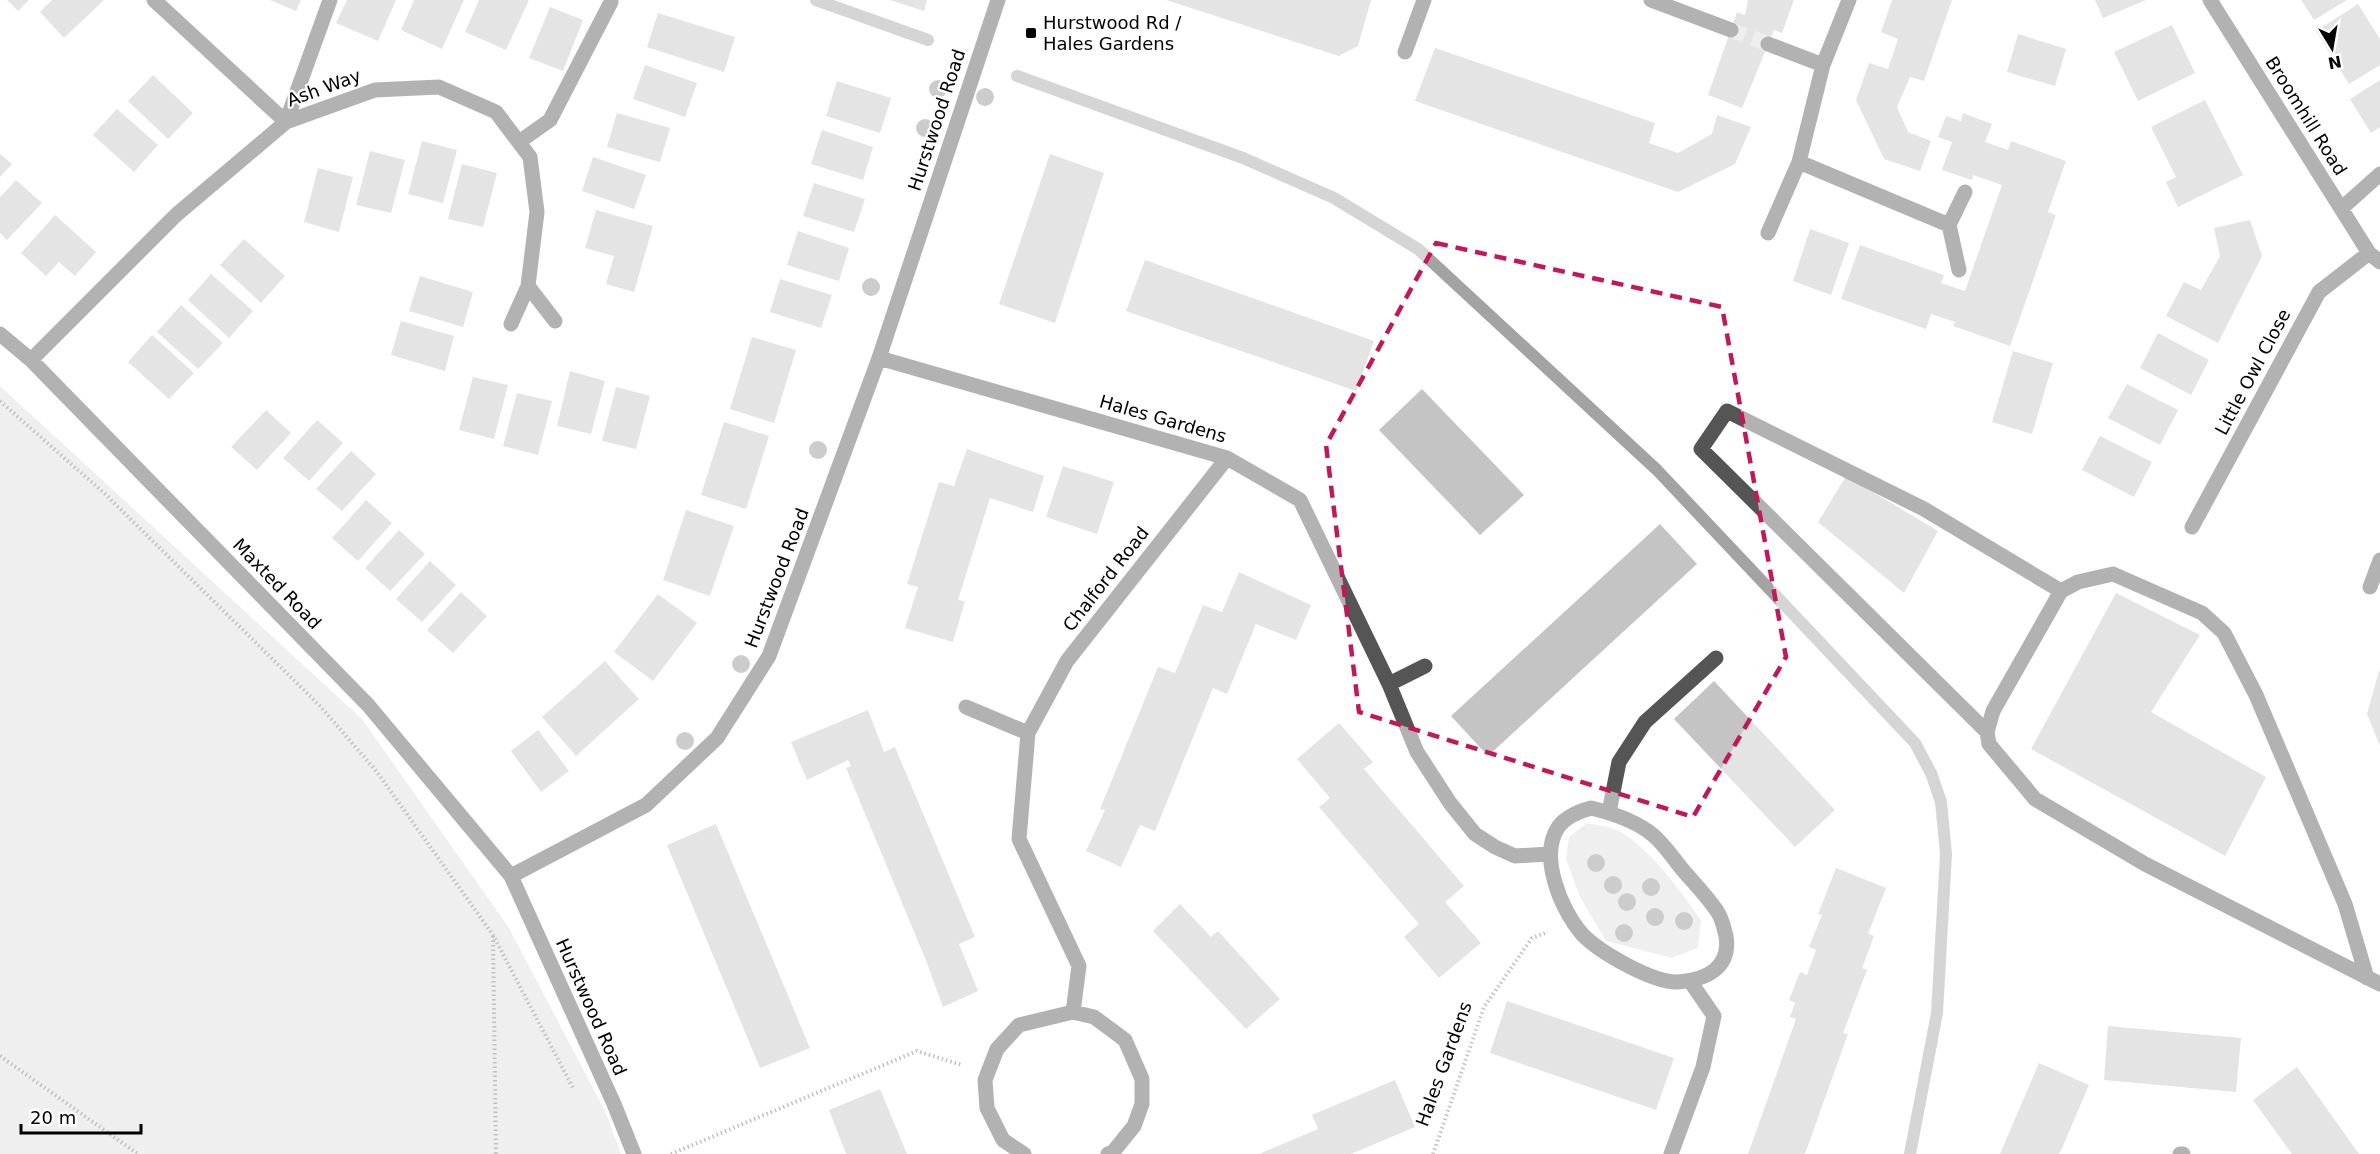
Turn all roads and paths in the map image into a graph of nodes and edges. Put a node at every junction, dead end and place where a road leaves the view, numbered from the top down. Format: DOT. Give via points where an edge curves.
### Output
graph roads {
  1 [pos="154,0"];
  2 [pos="330,0"];
  3 [pos="998,0"];
  4 [pos="1424,0"];
  5 [pos="1651,0"];
  6 [pos="1849,0"];
  7 [pos="2210,0"];
  8 [pos="611,2"];
  9 [pos="1731,30"];
  10 [pos="1768,44"];
  11 [pos="1405,51"];
  12 [pos="1823,65"];
  13 [pos="286,122"];
  14 [pos="519,142"];
  15 [pos="1799,162"];
  16 [pos="2380,174"];
  17 [pos="1965,192"];
  18 [pos="2342,208"];
  19 [pos="1949,225"];
  20 [pos="1768,233"];
  21 [pos="2374,258"];
  22 [pos="1959,270"];
  23 [pos="528,286"];
  24 [pos="555,321"];
  25 [pos="512,324"];
  26 [pos="0,334"];
  27 [pos="879,358"];
  28 [pos="31,360"];
  29 [pos="0,401"];
  30 [pos="1227,458"];
  31 [pos="2192,527"];
  32 [pos="2380,560"];
  33 [pos="2370,587"];
  34 [pos="2061,591"];
  35 [pos="1716,658"];
  36 [pos="1425,666"];
  37 [pos="1389,684"];
  38 [pos="966,707"];
  39 [pos="1987,732"];
  40 [pos="1028,733"];
  41 [pos="1610,812"];
  42 [pos="1549,854"];
  43 [pos="511,876"];
  44 [pos="1574,921"];
  45 [pos="493,935"];
  46 [pos="1690,981"];
  47 [pos="2374,981"];
  48 [pos="1073,1012"];
  49 [pos="0,1056"];
  50 [pos="985,1080"];
  51 [pos="573,1090"];
  52 [pos="138,1154"];
  53 [pos="496,1154"];
  54 [pos="634,1154"];
  55 [pos="671,1154"];
  56 [pos="1024,1154"];
  57 [pos="1108,1154"];
  58 [pos="1433,1154"];
  59 [pos="1671,1154"];
  1 -- 13 [label="street"];
  2 -- 13 [label="street"];
  3 -- 27 [label="street, Hurstwood Road"];
  4 -- 11 [label="street"];
  5 -- 9 [label="street"];
  6 -- 12 [label="street"];
  7 -- 18 [label="street, Broomhill Road"];
  8 -- 14 [label="street" via="550,120"];
  10 -- 12 [label="street"];
  12 -- 15 [label="street"];
  13 -- 14 [label="street, Ash Way" via="375,90 439,87 496,112"];
  13 -- 28 [label="street, Ash Way" via="176,215"];
  14 -- 23 [label="street, Ash Way" via="530,157 537,212"];
  15 -- 19 [label="street"];
  15 -- 20 [label="street"];
  16 -- 18 [label="street"];
  17 -- 19 [label="street"];
  18 -- 21 [label="street, Broomhill Road"];
  19 -- 22 [label="street"];
  21 -- 31 [label="street, Little Owl Close" via="2319,292"];
  23 -- 24 [label="street"];
  23 -- 25 [label="street, Ash Way"];
  26 -- 28 [label="street, Maxted Road"];
  27 -- 30 [label="street, Hales Gardens"];
  27 -- 43 [label="street, Hurstwood Road" via="769,656 717,738 646,805"];
  28 -- 43 [label="street, Maxted Road" via="368,705"];
  29 -- 45 [label="path" via="105,494 320,706 377,772"];
  30 -- 37 [label="street, Hales Gardens" via="1300,500"];
  30 -- 40 [label="street, Chalford Road" via="1067,661"];
  32 -- 33 [label="street"];
  34 -- 39 [label="street" via="1993,711"];
  34 -- 39 [label="street" via="1924,509 1727,411 1701,449"];
  34 -- 47 [label="street" via="2078,582 2113,574 2202,613 2224,633 2256,695"];
  35 -- 41 [label="street" via="1645,722 1619,762"];
  36 -- 37 [label="street"];
  37 -- 42 [label="street, Hales Gardens" via="1417,752 1475,834 1515,855"];
  38 -- 40 [label="street"];
  39 -- 47 [label="street" via="1989,744 2035,799 2145,864"];
  40 -- 48 [label="street, Chalford Road" via="1019,839 1079,966"];
  41 -- 42 [label="street" via="1591,808 1577,812 1560,824"];
  41 -- 46 [label="street" via="1653,835 1719,912 1727,945 1725,959 1704,976"];
  42 -- 44 [label="street" via="1558,889"];
  43 -- 54 [label="street, Hurstwood Road"];
  44 -- 46 [label="street" via="1591,942 1640,972 1671,982"];
  44 -- 58 [label="path, Hales Gardens" via="1532,938 1484,1007"];
  45 -- 51 [label="path"];
  45 -- 53 [label="path"];
  46 -- 59 [label="street" via="1714,1016 1703,1067"];
  48 -- 50 [label="street" via="1019,1025 997,1048"];
  48 -- 57 [label="street" via="1094,1017 1125,1040 1142,1079 1142,1104 1134,1126"];
  49 -- 52 [label="path"];
  50 -- 55 [label="path" via="958,1063 917,1050"];
  50 -- 56 [label="street" via="987,1108 1003,1140"];
}
